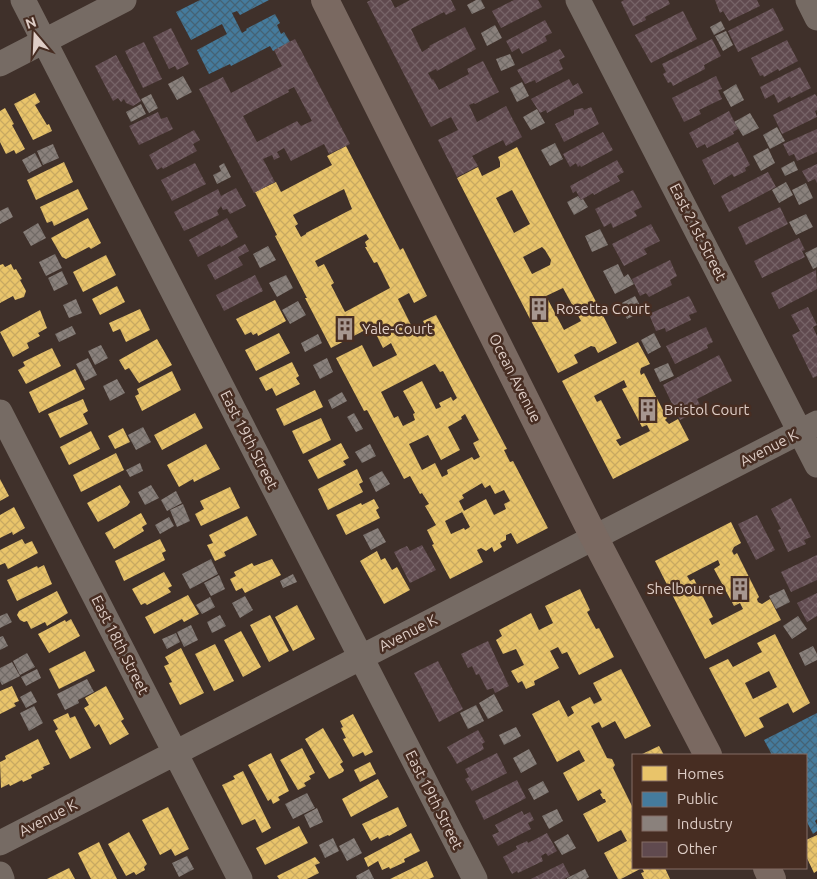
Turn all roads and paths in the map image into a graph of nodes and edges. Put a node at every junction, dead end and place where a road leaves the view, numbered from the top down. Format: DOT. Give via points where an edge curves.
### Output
graph roads {
  1 [pos="23,0"];
  2 [pos="124,0"];
  3 [pos="325,0"];
  4 [pos="578,0"];
  5 [pos="808,0"];
  6 [pos="817,18"];
  7 [pos="44,41"];
  8 [pos="0,64"];
  9 [pos="0,412"];
  10 [pos="808,427"];
  11 [pos="817,465"];
  12 [pos="594,537"];
  13 [pos="361,657"];
  14 [pos="175,753"];
  15 [pos="707,754"];
  16 [pos="0,843"];
  17 [pos="0,874"];
  18 [pos="2,879"];
  19 [pos="240,879"];
  20 [pos="475,879"];
  1 -- 7 [label="street, East 19th Street"];
  2 -- 7 [label="street"];
  3 -- 12 [label="main road, Ocean Avenue"];
  4 -- 10 [label="street, East 21st Street"];
  5 -- 6 [label="street"];
  7 -- 8 [label="street"];
  7 -- 13 [label="street, East 19th Street"];
  9 -- 14 [label="street, East 18th Street"];
  10 -- 11 [label="street, East 21st Street"];
  10 -- 12 [label="street, Avenue K"];
  12 -- 13 [label="street, Avenue K"];
  12 -- 15 [label="main road, Ocean Avenue"];
  13 -- 14 [label="street, Avenue K"];
  13 -- 20 [label="street, East 19th Street"];
  14 -- 16 [label="street, Avenue K"];
  14 -- 19 [label="street, East 18th Street"];
  17 -- 18 [label="street"];
}
